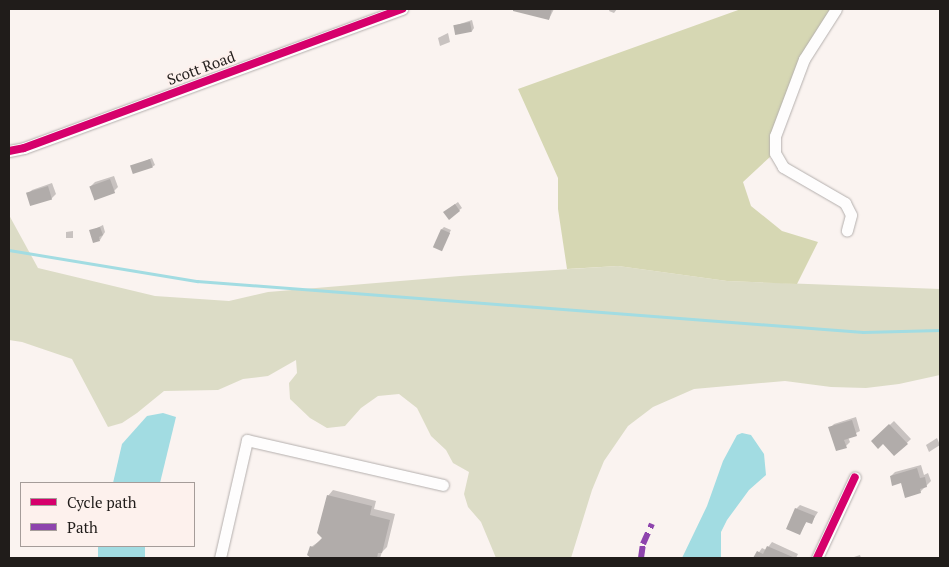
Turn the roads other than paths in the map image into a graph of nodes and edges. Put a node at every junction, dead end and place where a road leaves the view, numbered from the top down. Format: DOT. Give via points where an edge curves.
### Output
graph roads {
  1 [pos="402,9"];
  2 [pos="836,9"];
  3 [pos="9,151"];
  4 [pos="847,230"];
  5 [pos="855,477"];
  6 [pos="443,485"];
  7 [pos="220,558"];
  8 [pos="817,558"];
  1 -- 3 [label="street, Scott Road"];
  2 -- 4 [label="street" via="804,59 776,136 775,153 783,167 845,203 851,215"];
  5 -- 8 [label="street"];
  6 -- 7 [label="street" via="248,440"];
}
